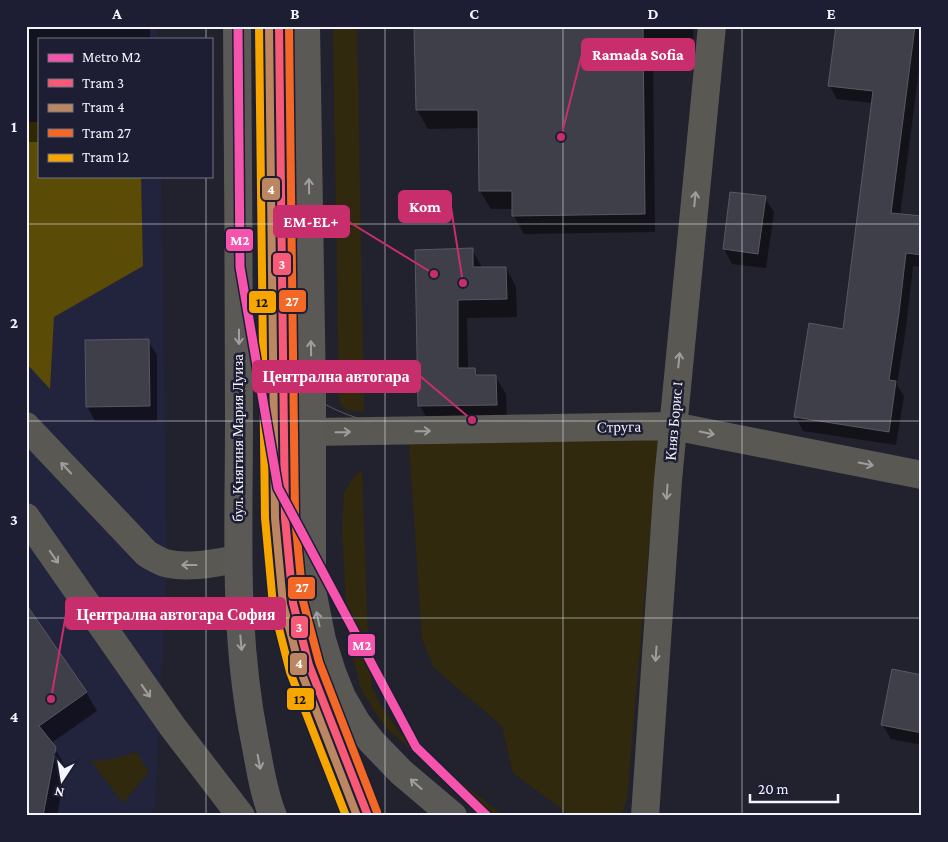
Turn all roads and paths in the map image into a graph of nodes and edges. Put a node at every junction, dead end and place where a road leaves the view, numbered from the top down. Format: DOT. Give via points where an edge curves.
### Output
graph roads {
  1 [pos="237,26"];
  2 [pos="306,26"];
  3 [pos="712,26"];
  4 [pos="26,426"];
  5 [pos="673,426"];
  6 [pos="312,432"];
  7 [pos="922,475"];
  8 [pos="26,517"];
  9 [pos="237,559"];
  10 [pos="241,816"];
  11 [pos="273,816"];
  12 [pos="453,816"];
  13 [pos="645,816"];
  1 -- 9 [label="main road, бул. Княгиня Мария Луиза, one-way"];
  6 -- 2 [label="main road, one-way"];
  5 -- 3 [label="street, Княз Борис I, one-way"];
  9 -- 4 [label="street, one-way" via="179,565 164,563 147,554"];
  6 -- 5 [label="street, Струга, one-way"];
  5 -- 7 [label="street, Струга, one-way"];
  5 -- 13 [label="street, Княз Борис I, one-way"];
  12 -- 6 [label="main road, one-way" via="400,772 372,742 342,697 332,672 312,590"];
  8 -- 10 [label="street, one-way" via="172,726"];
  9 -- 11 [label="main road, бул. Княгиня Мария Луиза, one-way" via="246,692 266,799"];
}
